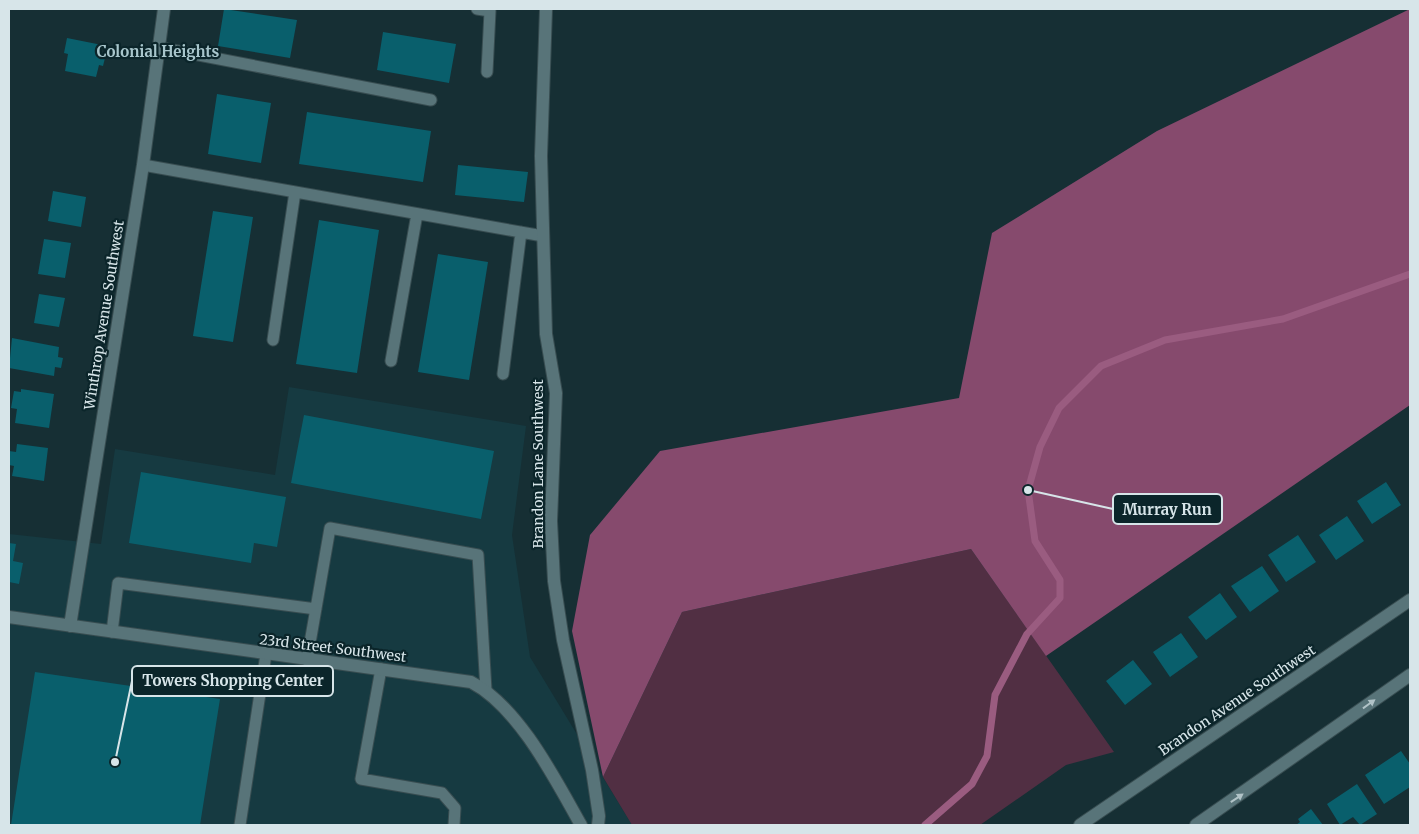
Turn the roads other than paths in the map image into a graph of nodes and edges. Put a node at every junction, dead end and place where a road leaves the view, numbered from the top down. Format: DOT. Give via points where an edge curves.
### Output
graph roads {
  1 [pos="164,9"];
  2 [pos="477,9"];
  3 [pos="546,9"];
  4 [pos="157,48"];
  5 [pos="487,72"];
  6 [pos="431,100"];
  7 [pos="143,165"];
  8 [pos="295,192"];
  9 [pos="417,214"];
  10 [pos="521,232"];
  11 [pos="542,236"];
  12 [pos="273,340"];
  13 [pos="391,361"];
  14 [pos="503,374"];
  15 [pos="1410,600"];
  16 [pos="316,609"];
  17 [pos="9,617"];
  18 [pos="70,626"];
  19 [pos="112,632"];
  20 [pos="266,654"];
  21 [pos="307,660"];
  22 [pos="381,669"];
  23 [pos="1410,675"];
  24 [pos="486,690"];
  25 [pos="240,825"];
  26 [pos="454,825"];
  27 [pos="581,825"];
  28 [pos="598,825"];
  29 [pos="1080,825"];
  30 [pos="1196,825"];
  1 -- 4 [label="street, Winthrop Avenue Southwest"];
  2 -- 5 [label="lane" via="490,11"];
  3 -- 11 [label="street, Brandon Lane Southwest"];
  4 -- 6 [label="lane"];
  4 -- 7 [label="street, Winthrop Avenue Southwest"];
  7 -- 8 [label="lane"];
  7 -- 18 [label="street, Winthrop Avenue Southwest"];
  8 -- 9 [label="lane"];
  8 -- 12 [label="lane"];
  9 -- 10 [label="lane"];
  9 -- 13 [label="lane"];
  10 -- 11 [label="lane"];
  10 -- 14 [label="lane"];
  11 -- 28 [label="street, Brandon Lane Southwest" via="546,334 556,393 551,521 554,581 563,640 592,770"];
  15 -- 29 [label="street, Brandon Avenue Southwest"];
  16 -- 19 [label="lane" via="118,583"];
  16 -- 21 [label="lane"];
  16 -- 24 [label="lane" via="330,528 478,555"];
  17 -- 18 [label="street, 23rd Street Southwest"];
  18 -- 19 [label="street, 23rd Street Southwest"];
  19 -- 20 [label="street, 23rd Street Southwest"];
  20 -- 21 [label="street, 23rd Street Southwest"];
  20 -- 25 [label="lane"];
  21 -- 22 [label="street, 23rd Street Southwest"];
  22 -- 24 [label="street, 23rd Street Southwest" via="456,678"];
  22 -- 26 [label="lane" via="361,779 442,793 455,808"];
  30 -- 23 [label="street, one-way"];
  24 -- 27 [label="street, 23rd Street Southwest" via="517,722"];
}
